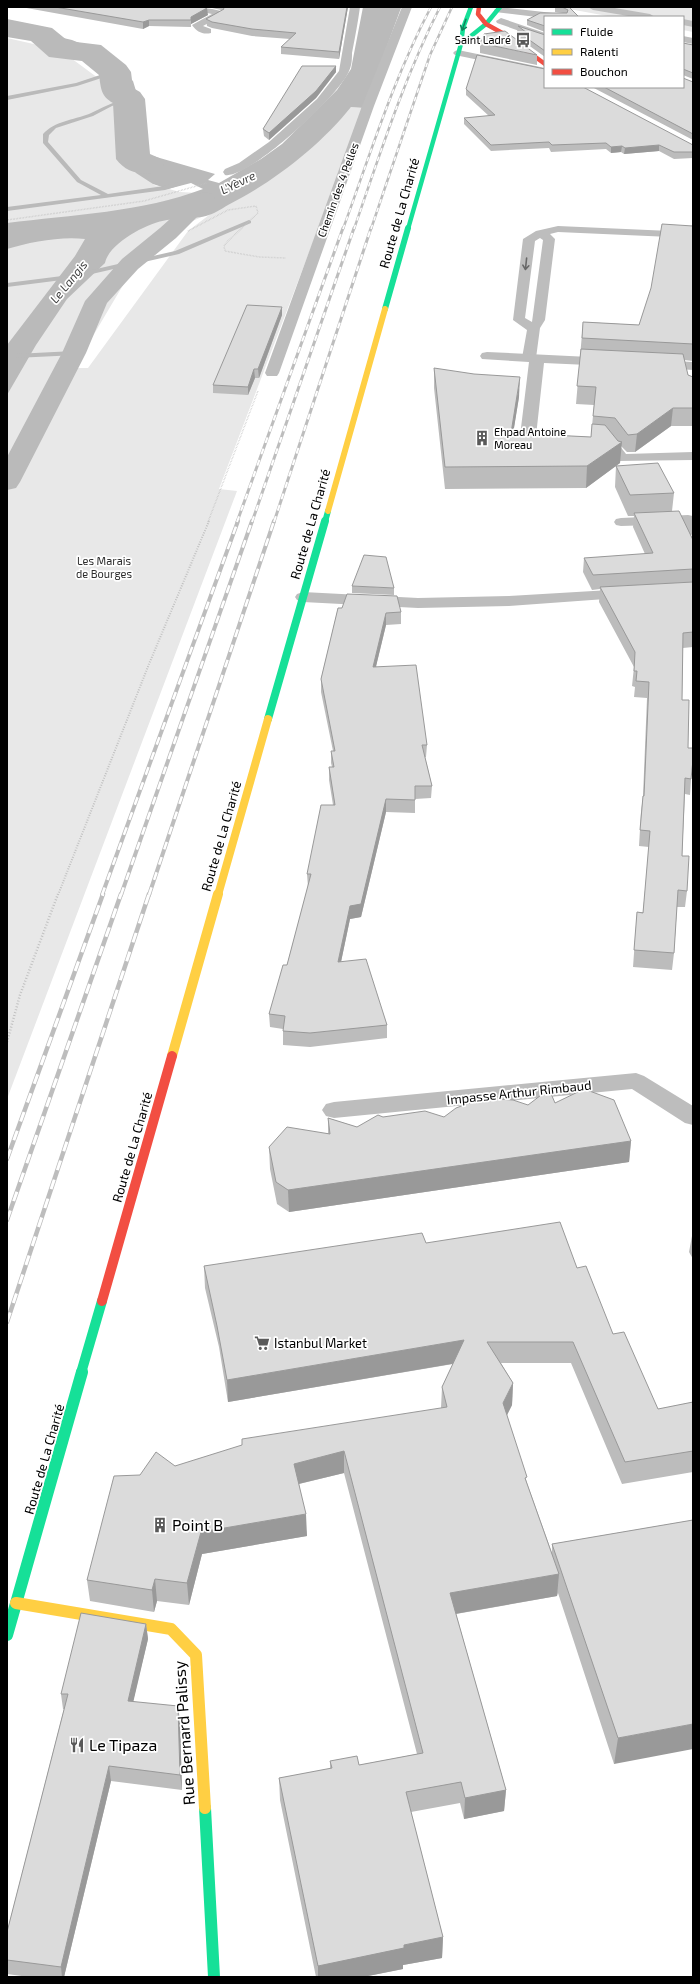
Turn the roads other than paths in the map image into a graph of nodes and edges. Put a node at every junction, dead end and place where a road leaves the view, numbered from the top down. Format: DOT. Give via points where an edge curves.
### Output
graph roads {
  1 [pos="190,7"];
  2 [pos="355,7"];
  3 [pos="407,7"];
  4 [pos="471,7"];
  5 [pos="479,7"];
  6 [pos="593,7"];
  7 [pos="500,8"];
  8 [pos="523,14"];
  9 [pos="549,16"];
  10 [pos="644,16"];
  11 [pos="544,18"];
  12 [pos="486,24"];
  13 [pos="505,26"];
  14 [pos="208,31"];
  15 [pos="544,37"];
  16 [pos="460,48"];
  17 [pos="544,63"];
  18 [pos="544,71"];
  19 [pos="229,172"];
  20 [pos="540,233"];
  21 [pos="693,235"];
  22 [pos="534,328"];
  23 [pos="487,356"];
  24 [pos="533,358"];
  25 [pos="620,362"];
  26 [pos="643,364"];
  27 [pos="691,366"];
  28 [pos="272,373"];
  29 [pos="691,382"];
  30 [pos="528,436"];
  31 [pos="544,437"];
  32 [pos="584,439"];
  33 [pos="693,456"];
  34 [pos="621,522"];
  35 [pos="693,531"];
  36 [pos="639,593"];
  37 [pos="303,597"];
  38 [pos="334,1110"];
  39 [pos="693,1117"];
  40 [pos="16,1603"];
  41 [pos="7,1635"];
  42 [pos="214,1977"];
  1 -- 14 [label="lane" via="218,13 197,25 201,30"];
  2 -- 19 [label="street" via="344,71 321,101 273,144 243,166"];
  3 -- 28 [label="street, Chemin des 4 Pelles" via="368,106"];
  4 -- 16 [label="main road, Route de La Charité, one-way" via="463,28"];
  5 -- 12 [label="main road" via="478,14"];
  6 -- 10 [label="lane"];
  7 -- 8 [label="street"];
  7 -- 12 [label="main road"];
  7 -- 13 [label="main road"];
  8 -- 9 [label="street"];
  8 -- 11 [label="street"];
  8 -- 13 [label="street"];
  12 -- 13 [label="main road"];
  12 -- 16 [label="main road"];
  13 -- 15 [label="street"];
  13 -- 17 [label="main road"];
  16 -- 18 [label="lane"];
  16 -- 37 [label="main road, Route de La Charité"];
  20 -- 21 [label="lane" via="562,225"];
  20 -- 22 [label="lane" via="549,239 539,320"];
  20 -- 22 [label="lane, one-way" via="529,239 519,320"];
  22 -- 24 [label="lane"];
  23 -- 24 [label="street"];
  24 -- 25 [label="street"];
  24 -- 30 [label="street"];
  26 -- 27 [label="street"];
  27 -- 29 [label="street"];
  30 -- 31 [label="lane"];
  32 -- 33 [label="lane" via="608,440 622,458"];
  34 -- 35 [label="lane" via="688,520"];
  36 -- 37 [label="lane" via="509,601 418,603"];
  37 -- 40 [label="main road, Route de La Charité"];
  38 -- 39 [label="street, Impasse Arthur Rimbaud" via="636,1081"];
  40 -- 41 [label="main road, Route de La Charité"];
  40 -- 42 [label="main road, Rue Bernard Palissy" via="171,1629 196,1655"];
}
